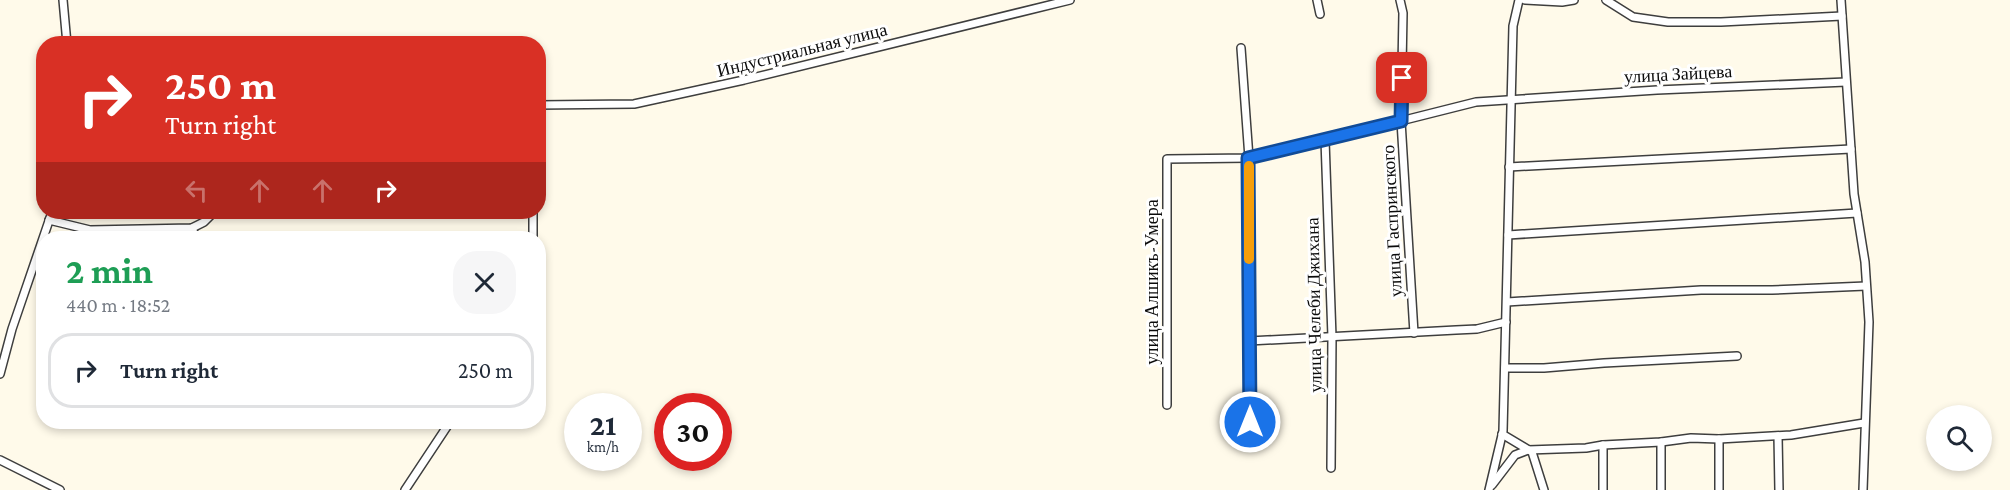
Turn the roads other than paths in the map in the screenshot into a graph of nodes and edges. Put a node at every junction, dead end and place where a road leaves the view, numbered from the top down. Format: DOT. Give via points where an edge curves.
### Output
graph roads {
  1 [pos="63,0"];
  2 [pos="1070,0"];
  3 [pos="1317,0"];
  4 [pos="1400,0"];
  5 [pos="1519,0"];
  6 [pos="1525,0"];
  7 [pos="1575,0"];
  8 [pos="1606,0"];
  9 [pos="1841,0"];
  10 [pos="1320,14"];
  11 [pos="1842,16"];
  12 [pos="66,36"];
  13 [pos="1241,48"];
  14 [pos="1846,82"];
  15 [pos="1511,99"];
  16 [pos="546,105"];
  17 [pos="1401,121"];
  18 [pos="1325,140"];
  19 [pos="1851,150"];
  20 [pos="1248,158"];
  21 [pos="1167,159"];
  22 [pos="1509,167"];
  23 [pos="1857,213"];
  24 [pos="207,219"];
  25 [pos="50,220"];
  26 [pos="192,228"];
  27 [pos="46,231"];
  28 [pos="193,231"];
  29 [pos="1508,235"];
  30 [pos="36,260"];
  31 [pos="1866,286"];
  32 [pos="1507,302"];
  33 [pos="1506,322"];
  34 [pos="1414,333"];
  35 [pos="1332,337"];
  36 [pos="1249,342"];
  37 [pos="1737,356"];
  38 [pos="1505,368"];
  39 [pos="0,374"];
  40 [pos="1167,405"];
  41 [pos="1250,422"];
  42 [pos="1864,423"];
  43 [pos="445,429"];
  44 [pos="1502,434"];
  45 [pos="1778,436"];
  46 [pos="1719,439"];
  47 [pos="1661,442"];
  48 [pos="1603,445"];
  49 [pos="1528,450"];
  50 [pos="0,460"];
  51 [pos="1331,468"];
  52 [pos="1489,489"];
  53 [pos="60,490"];
  54 [pos="405,490"];
  55 [pos="1544,490"];
  56 [pos="1603,490"];
  57 [pos="1661,490"];
  58 [pos="1719,490"];
  59 [pos="1779,490"];
  60 [pos="1863,490"];
  1 -- 12 [label="street"];
  2 -- 16 [label="street, Индустриальная улица" via="634,104"];
  3 -- 10 [label="street"];
  4 -- 17 [label="street, улица Гаспринского"];
  5 -- 15 [label="street" via="1513,26"];
  6 -- 7 [label="street"];
  8 -- 11 [label="street" via="1633,17 1668,22"];
  9 -- 11 [label="street"];
  11 -- 14 [label="street"];
  13 -- 20 [label="street"];
  14 -- 15 [label="street, улица Зайцева"];
  14 -- 19 [label="street"];
  15 -- 17 [label="street, улица Зайцева" via="1461,104"];
  15 -- 22 [label="street"];
  17 -- 18 [label="street, улица Зайцева"];
  17 -- 34 [label="street, улица Гаспринского"];
  18 -- 20 [label="street, улица Зайцева"];
  18 -- 35 [label="street, улица Челеби Джихана"];
  19 -- 22 [label="street"];
  19 -- 23 [label="street"];
  20 -- 21 [label="street, улица Зайцева"];
  20 -- 36 [label="street"];
  21 -- 40 [label="street, улица Алшикъ-Умера"];
  22 -- 29 [label="street"];
  23 -- 29 [label="street"];
  23 -- 31 [label="street"];
  24 -- 26 [label="street"];
  25 -- 26 [label="street" via="90,230"];
  25 -- 27 [label="street"];
  26 -- 28 [label="street"];
  29 -- 32 [label="street"];
  30 -- 39 [label="street"];
  31 -- 32 [label="street" via="1701,290"];
  31 -- 42 [label="street" via="1869,322"];
  32 -- 33 [label="street"];
  33 -- 34 [label="street"];
  33 -- 38 [label="street"];
  34 -- 35 [label="street"];
  35 -- 36 [label="street"];
  35 -- 51 [label="street, улица Челеби Джихана"];
  36 -- 41 [label="street"];
  37 -- 38 [label="street"];
  38 -- 44 [label="street"];
  42 -- 45 [label="street"];
  42 -- 60 [label="street"];
  43 -- 54 [label="street"];
  44 -- 49 [label="street"];
  44 -- 52 [label="street"];
  45 -- 46 [label="street"];
  45 -- 59 [label="street"];
  46 -- 47 [label="street"];
  46 -- 58 [label="street"];
  47 -- 48 [label="street"];
  47 -- 57 [label="street"];
  48 -- 49 [label="street"];
  48 -- 56 [label="street"];
  49 -- 52 [label="street" via="1515,454"];
  49 -- 55 [label="street"];
  50 -- 53 [label="street"];
}
